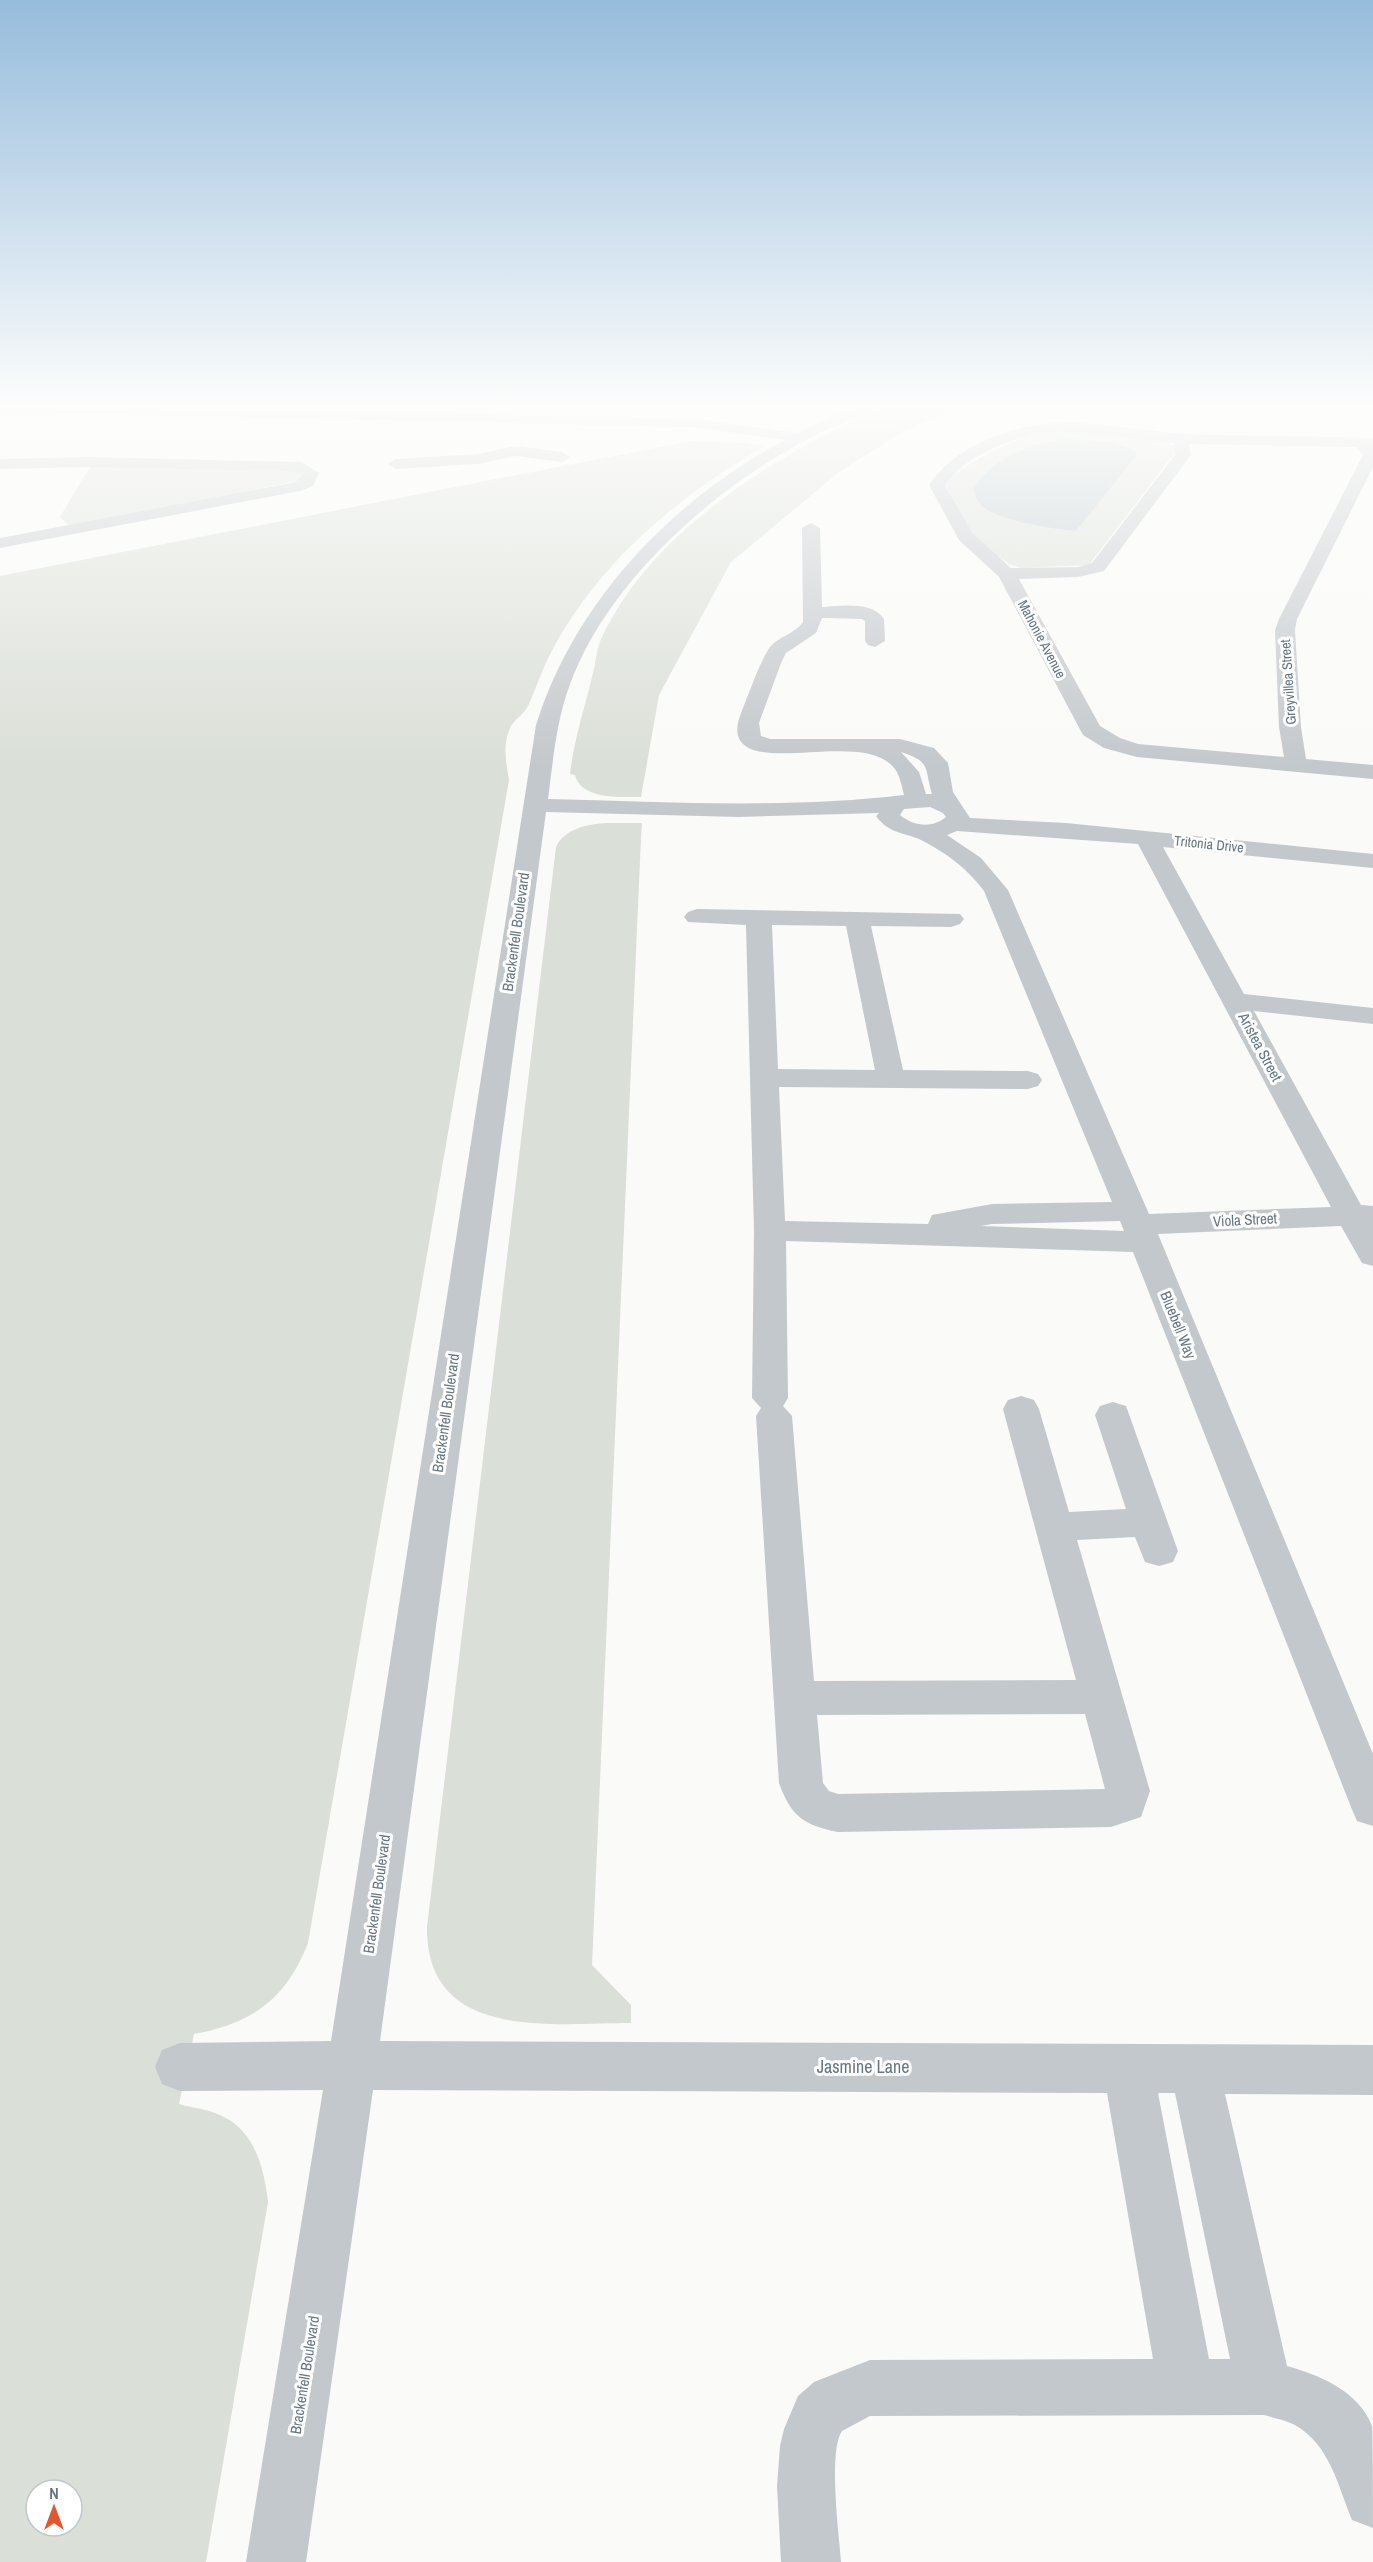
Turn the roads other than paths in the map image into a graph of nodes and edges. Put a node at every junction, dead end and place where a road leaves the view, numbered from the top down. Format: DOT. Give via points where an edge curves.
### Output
graph roads {
  1 [pos="87,527"];
  2 [pos="675,527"];
  3 [pos="959,527"];
  4 [pos="1129,527"];
  5 [pos="1336,527"];
  6 [pos="812,528"];
  7 [pos="0,543"];
  8 [pos="1007,574"];
  9 [pos="815,614"];
  10 [pos="875,641"];
  11 [pos="869,747"];
  12 [pos="1296,764"];
  13 [pos="1373,772"];
  14 [pos="534,806"];
  15 [pos="904,811"];
  16 [pos="1055,829"];
  17 [pos="958,832"];
  18 [pos="1146,838"];
  19 [pos="1373,861"];
  20 [pos="697,917"];
  21 [pos="759,918"];
  22 [pos="856,919"];
  23 [pos="951,919"];
  24 [pos="1234,1001"];
  25 [pos="1373,1016"];
  26 [pos="764,1078"];
  27 [pos="891,1079"];
  28 [pos="1028,1080"];
  29 [pos="1362,1215"];
  30 [pos="1138,1226"];
  31 [pos="770,1231"];
  32 [pos="1373,1257"];
  33 [pos="1021,1409"];
  34 [pos="1113,1416"];
  35 [pos="1055,1527"];
  36 [pos="1103,1697"];
  37 [pos="795,1698"];
  38 [pos="1373,1807"];
  39 [pos="352,2065"];
  40 [pos="180,2067"];
  41 [pos="1128,2069"];
  42 [pos="1196,2069"];
  43 [pos="1373,2070"];
  44 [pos="1186,2387"];
  45 [pos="1264,2387"];
  46 [pos="1373,2499"];
  47 [pos="276,2562"];
  48 [pos="811,2562"];
  1 -- 7 [label="street"];
  2 -- 14 [label="street, Brackenfell Boulevard" via="619,582 562,679 547,725"];
  3 -- 8 [label="street, Mahonie Avenue" via="964,536"];
  4 -- 8 [label="street" via="1098,567 1078,572"];
  5 -- 12 [label="street, Greyvillea Street" via="1285,630"];
  6 -- 9 [label="street"];
  8 -- 12 [label="street, Mahonie Avenue" via="1091,730 1102,739 1137,750"];
  9 -- 10 [label="street" via="872,616"];
  9 -- 11 [label="street" via="809,629 778,650 771,663 748,723 751,740 768,746"];
  11 -- 15 [label="street" via="904,764 910,774"];
  11 -- 17 [label="street" via="900,745 933,758"];
  12 -- 13 [label="street, Mahonie Avenue"];
  14 -- 15 [label="street"];
  14 -- 39 [label="street, Brackenfell Boulevard"];
  15 -- 17 [label="street" via="924,832"];
  15 -- 17 [label="street, Tritonia Drive" via="928,800"];
  16 -- 17 [label="street, Tritonia Drive"];
  16 -- 17 [label="street" via="1017,831 989,840"];
  16 -- 18 [label="street, Tritonia Drive"];
  17 -- 30 [label="street, Bluebell Way" via="996,890"];
  18 -- 19 [label="street, Tritonia Drive"];
  18 -- 24 [label="street, Aristea Street"];
  20 -- 21 [label="street"];
  21 -- 22 [label="street"];
  21 -- 26 [label="street"];
  22 -- 23 [label="street"];
  22 -- 27 [label="street"];
  24 -- 25 [label="street"];
  24 -- 29 [label="street, Aristea Street"];
  26 -- 27 [label="street"];
  26 -- 31 [label="street"];
  27 -- 28 [label="street"];
  29 -- 30 [label="street, Viola Street"];
  29 -- 32 [label="street, Aristea Street"];
  30 -- 31 [label="street, Viola Street" via="998,1238 903,1231"];
  30 -- 38 [label="street, Bluebell Way"];
  31 -- 37 [label="street" via="772,1407"];
  33 -- 35 [label="street"];
  34 -- 35 [label="street" via="1154,1537"];
  35 -- 36 [label="street"];
  36 -- 37 [label="street"];
  36 -- 37 [label="street" via="1128,1791 1125,1803 1111,1808 838,1813 818,1810 807,1800 801,1783"];
  39 -- 40 [label="street, Jasmine Lane"];
  39 -- 41 [label="street, Jasmine Lane"];
  39 -- 47 [label="street, Brackenfell Boulevard"];
  41 -- 42 [label="street, Jasmine Lane"];
  41 -- 44 [label="street"];
  42 -- 43 [label="street, Jasmine Lane"];
  42 -- 45 [label="street"];
  44 -- 45 [label="street"];
  44 -- 48 [label="street" via="870,2388 844,2397 818,2416 806,2457"];
  45 -- 46 [label="street" via="1313,2404 1336,2424 1362,2463"];
}
